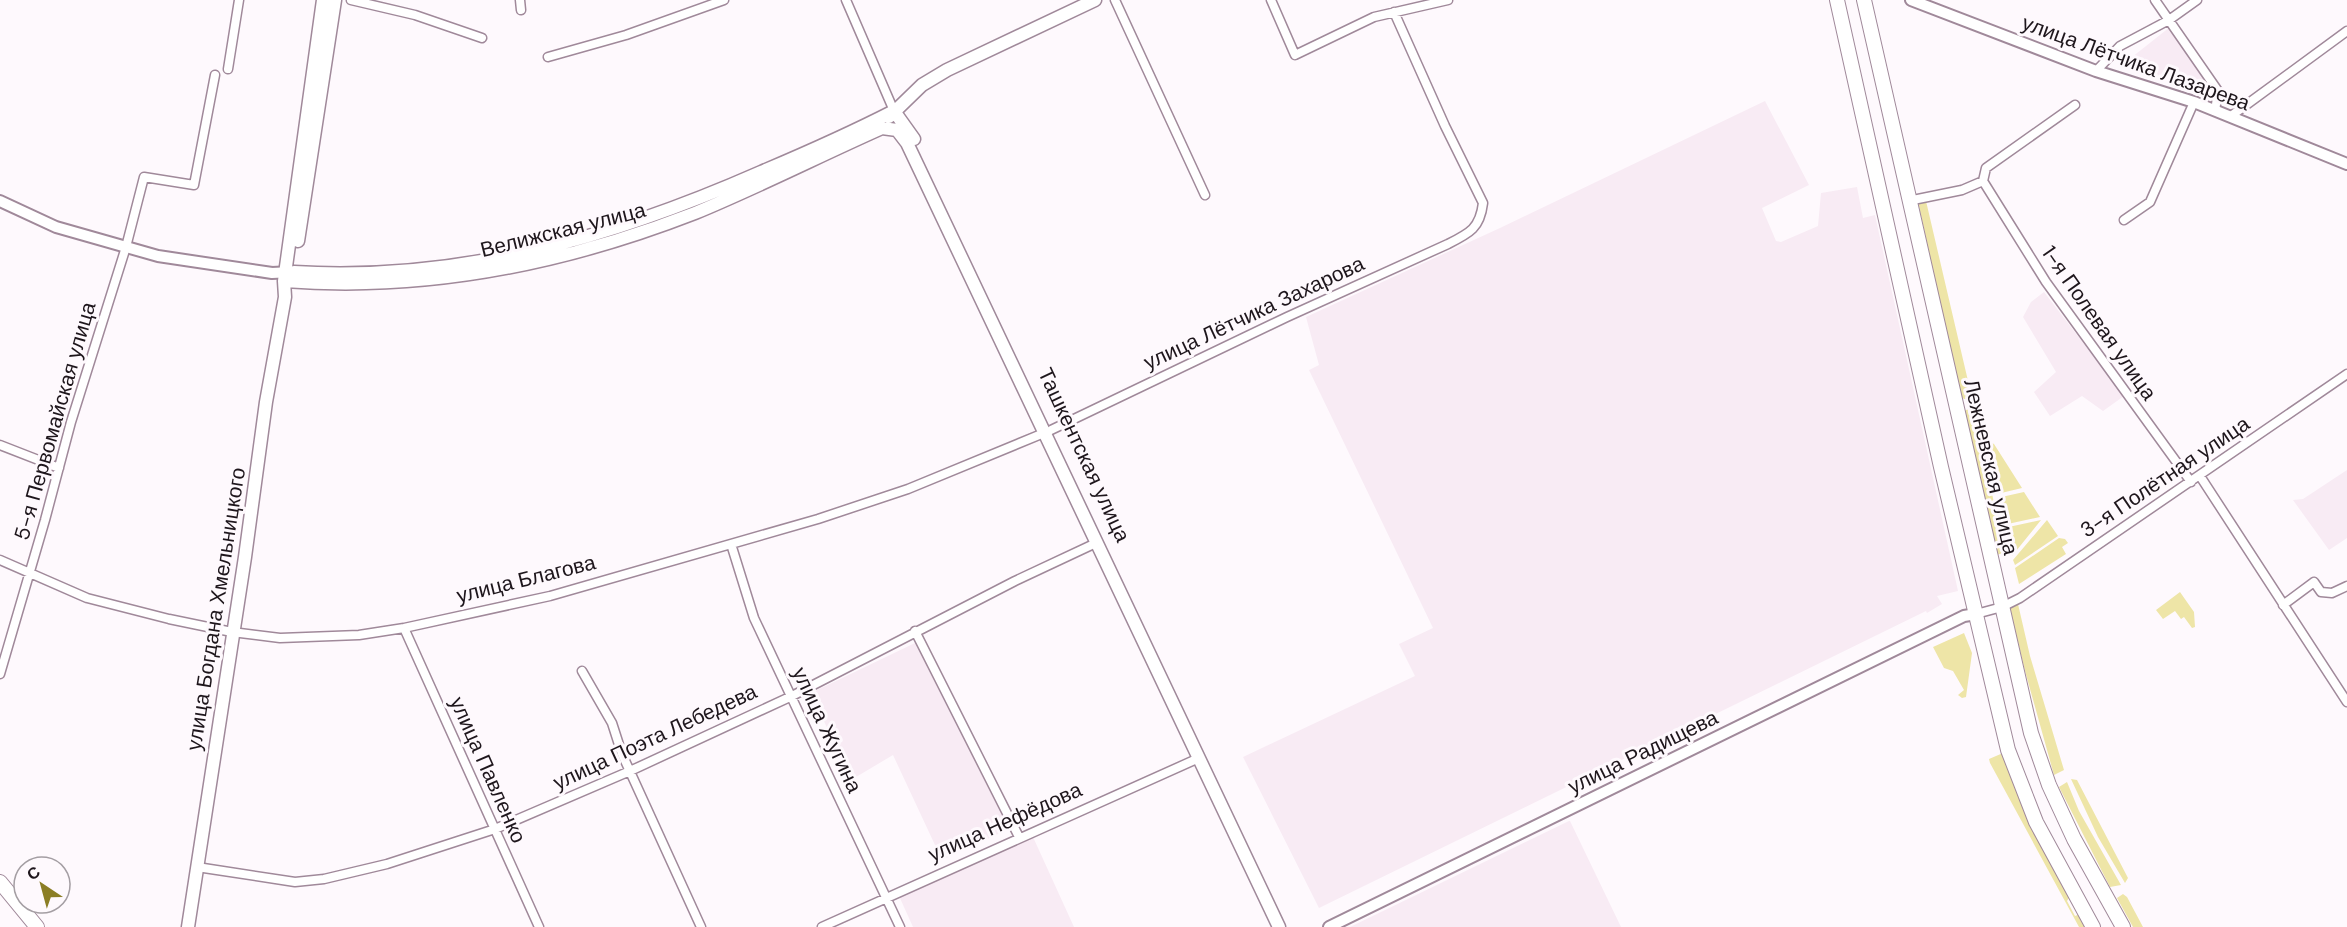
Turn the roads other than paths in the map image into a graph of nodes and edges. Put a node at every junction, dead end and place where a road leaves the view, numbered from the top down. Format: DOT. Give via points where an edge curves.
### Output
graph roads {
  1 [pos="240,0"];
  2 [pos="323,0"];
  3 [pos="334,0"];
  4 [pos="351,0"];
  5 [pos="520,0"];
  6 [pos="724,0"];
  7 [pos="846,0"];
  8 [pos="1095,0"];
  9 [pos="1115,0"];
  10 [pos="1271,0"];
  11 [pos="1448,0"];
  12 [pos="1837,0"];
  13 [pos="1864,0"];
  14 [pos="1911,0"];
  15 [pos="2155,0"];
  16 [pos="2196,0"];
  17 [pos="521,10"];
  18 [pos="1394,12"];
  19 [pos="2169,20"];
  20 [pos="2347,32"];
  21 [pos="482,38"];
  22 [pos="548,57"];
  23 [pos="228,69"];
  24 [pos="2096,71"];
  25 [pos="215,75"];
  26 [pos="2194,102"];
  27 [pos="2075,105"];
  28 [pos="2215,111"];
  29 [pos="2231,116"];
  30 [pos="885,119"];
  31 [pos="2347,164"];
  32 [pos="1983,181"];
  33 [pos="1205,195"];
  34 [pos="0,201"];
  35 [pos="1908,201"];
  36 [pos="2124,220"];
  37 [pos="126,247"];
  38 [pos="289,277"];
  39 [pos="2347,374"];
  40 [pos="1048,432"];
  41 [pos="0,445"];
  42 [pos="59,468"];
  43 [pos="2200,476"];
  44 [pos="2191,483"];
  45 [pos="1100,541"];
  46 [pos="731,544"];
  47 [pos="0,560"];
  48 [pos="29,572"];
  49 [pos="2347,586"];
  50 [pos="2283,605"];
  51 [pos="2002,607"];
  52 [pos="1976,614"];
  53 [pos="404,628"];
  54 [pos="232,632"];
  55 [pos="915,632"];
  56 [pos="582,671"];
  57 [pos="0,674"];
  58 [pos="792,696"];
  59 [pos="2347,702"];
  60 [pos="1202,756"];
  61 [pos="630,771"];
  62 [pos="495,829"];
  63 [pos="1019,837"];
  64 [pos="197,867"];
  65 [pos="0,882"];
  66 [pos="886,898"];
  67 [pos="37,927"];
  68 [pos="188,927"];
  69 [pos="539,927"];
  70 [pos="701,927"];
  71 [pos="822,927"];
  72 [pos="900,927"];
  73 [pos="1279,927"];
  74 [pos="1287,927"];
  75 [pos="1329,927"];
  76 [pos="2093,927"];
  77 [pos="2123,927"];
  1 -- 23 [label="street"];
  2 -- 38 [label="main road, улица Богдана Хмельницкого"];
  3 -- 38 [label="main road, улица Богдана Хмельницкого"];
  4 -- 21 [label="street" via="415,15"];
  5 -- 17 [label="street"];
  6 -- 22 [label="street" via="626,35"];
  7 -- 30 [label="street, Ташкентская улица"];
  8 -- 30 [label="main road, Велижская улица" via="946,70 922,85"];
  9 -- 33 [label="street"];
  10 -- 18 [label="street" via="1295,55"];
  11 -- 18 [label="street"];
  12 -- 52 [label="main road"];
  13 -- 35 [label="main road, Лежневская улица"];
  14 -- 24 [label="street, улица Лётчика Лазарева"];
  15 -- 19 [label="street"];
  16 -- 19 [label="street"];
  18 -- 40 [label="street, улица Лётчика Захарова" via="1483,203 1473,229 1449,244"];
  19 -- 24 [label="street" via="2120,46"];
  19 -- 28 [label="street" via="2218,91"];
  20 -- 29 [label="street"];
  24 -- 26 [label="street, улица Лётчика Лазарева"];
  25 -- 37 [label="street, 5-я Первомайская улица" via="194,185 144,177"];
  26 -- 28 [label="street, улица Лётчика Лазарева"];
  26 -- 36 [label="street" via="2150,202"];
  27 -- 32 [label="street" via="1986,168"];
  28 -- 29 [label="street, улица Лётчика Лазарева"];
  29 -- 31 [label="street, улица Лётчика Лазарева"];
  30 -- 38 [label="main road, Велижская улица" via="697,212 550,259 427,280 341,283"];
  30 -- 40 [label="main road, Ташкентская улица" via="905,138"];
  30 -- 40 [label="main road, Ташкентская улица" via="905,125"];
  32 -- 35 [label="street" via="1962,190"];
  32 -- 44 [label="street, 1-я Полевая улица" via="2046,282"];
  34 -- 37 [label="street, Велижская улица" via="56,227"];
  35 -- 51 [label="main road, Лежневская улица"];
  37 -- 38 [label="street, Велижская улица" via="158,256"];
  37 -- 42 [label="street, 5-я Первомайская улица"];
  38 -- 54 [label="main road, улица Богдана Хмельницкого"];
  39 -- 43 [label="street, 3-я Полётная улица"];
  40 -- 45 [label="main road, Ташкентская улица"];
  40 -- 46 [label="street, улица Благова" via="908,489"];
  41 -- 42 [label="street"];
  42 -- 48 [label="street, 5-я Первомайская улица"];
  43 -- 44 [label="street, 3-я Полётная улица"];
  43 -- 50 [label="street"];
  44 -- 51 [label="street, 3-я Полётная улица"];
  45 -- 55 [label="street, улица Поэта Лебедева"];
  45 -- 60 [label="main road, Ташкентская улица"];
  46 -- 53 [label="street, улица Благова" via="550,596"];
  46 -- 58 [label="street, улица Жугина" via="754,618"];
  47 -- 48 [label="street, улица Благова"];
  48 -- 54 [label="street, улица Благова" via="87,598"];
  48 -- 57 [label="street, 5-я Первомайская улица"];
  49 -- 50 [label="street" via="2332,593 2321,592 2314,582"];
  50 -- 59 [label="street"];
  51 -- 52 [label="street, 3-я Полётная улица"];
  51 -- 77 [label="main road, Лежневская улица" via="2040,759 2074,839"];
  52 -- 75 [label="street, улица Радищева" via="1964,616"];
  52 -- 76 [label="main road" via="2008,750 2020,784"];
  53 -- 54 [label="street, улица Благова" via="290,639"];
  53 -- 62 [label="street, улица Павленко"];
  54 -- 64 [label="main road, улица Богдана Хмельницкого"];
  55 -- 58 [label="street, улица Поэта Лебедева"];
  55 -- 63 [label="street"];
  56 -- 61 [label="street" via="612,723"];
  58 -- 61 [label="street, улица Поэта Лебедева"];
  58 -- 66 [label="street, улица Жугина"];
  60 -- 63 [label="street, улица Нефёдова"];
  60 -- 73 [label="main road, Ташкентская улица"];
  60 -- 74 [label="main road, Ташкентская улица"];
  61 -- 62 [label="street, улица Поэта Лебедева"];
  61 -- 70 [label="street"];
  62 -- 64 [label="street, улица Поэта Лебедева" via="387,864 324,879 295,882"];
  62 -- 69 [label="street, улица Павленко"];
  63 -- 66 [label="street, улица Нефёдова"];
  64 -- 68 [label="main road, улица Богдана Хмельницкого"];
  65 -- 67 [label="main road"];
  66 -- 71 [label="street, улица Нефёдова"];
  66 -- 72 [label="street, улица Жугина"];
}
